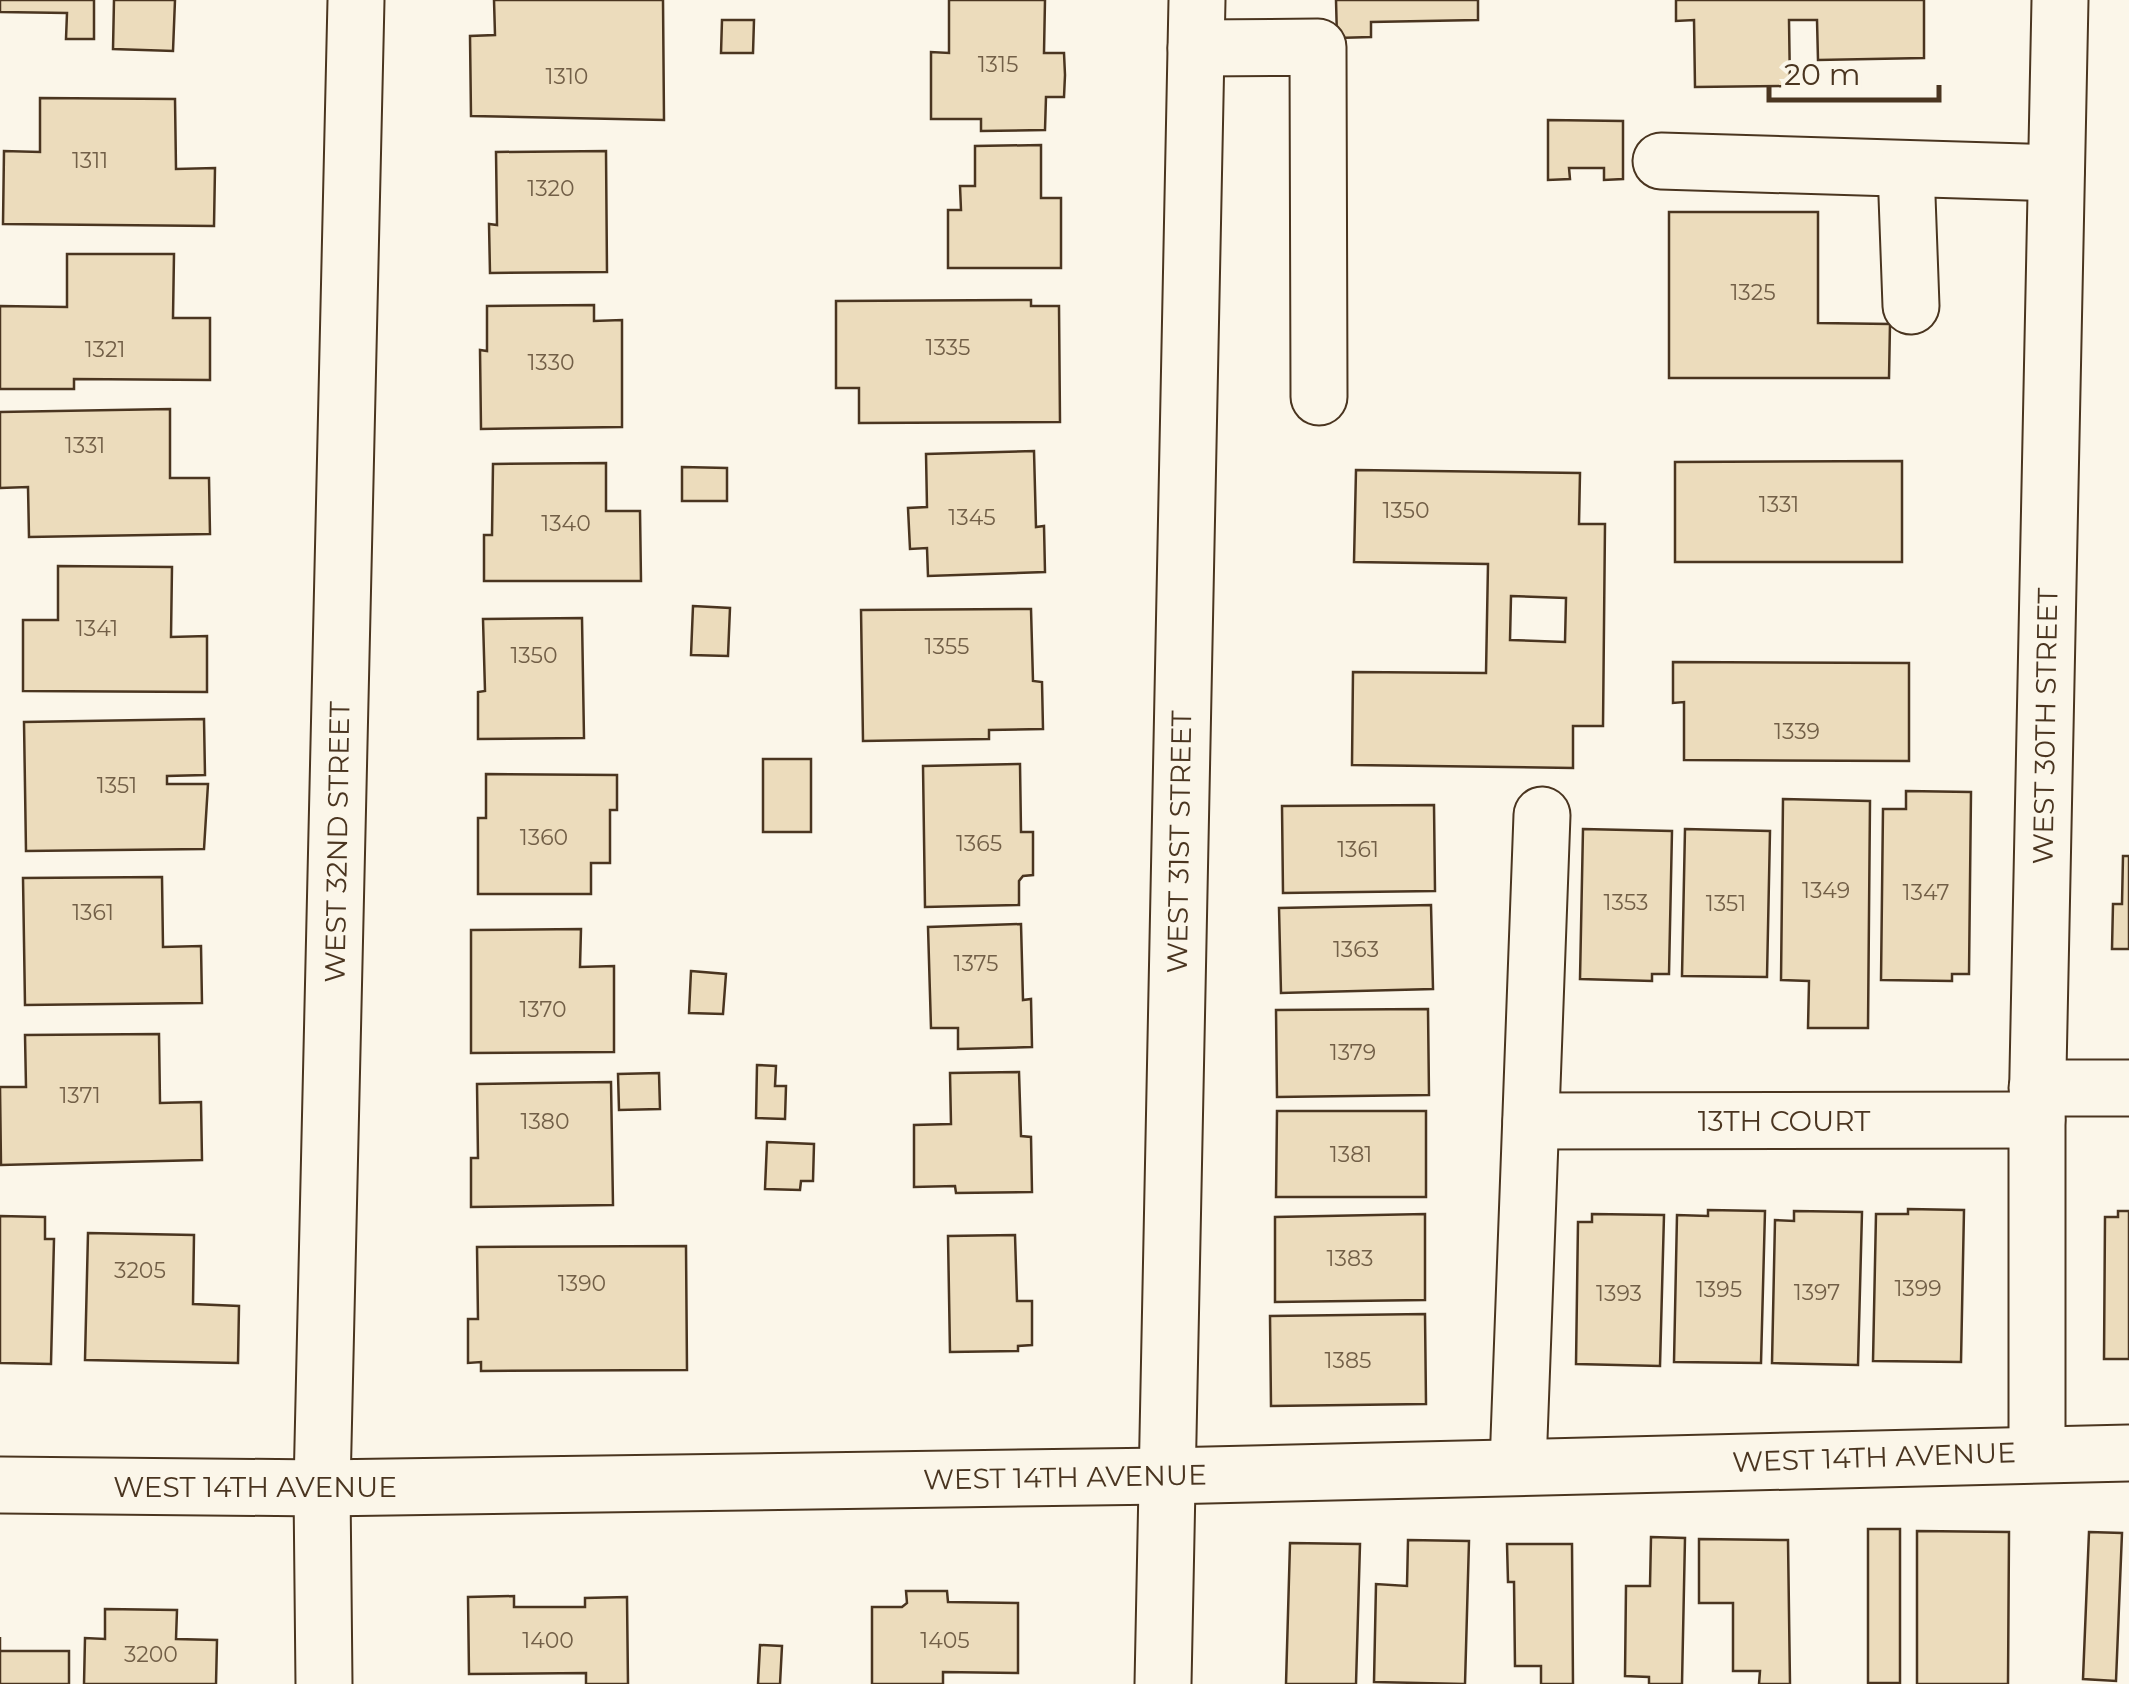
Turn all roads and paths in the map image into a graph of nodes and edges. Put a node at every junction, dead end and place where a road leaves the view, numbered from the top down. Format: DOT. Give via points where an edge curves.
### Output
graph roads {
  1 [pos="356,0"];
  2 [pos="2060,0"];
  3 [pos="1197,24"];
  4 [pos="1660,161"];
  5 [pos="1906,169"];
  6 [pos="2056,173"];
  7 [pos="1910,306"];
  8 [pos="1319,396"];
  9 [pos="1542,815"];
  10 [pos="2129,1088"];
  11 [pos="2037,1104"];
  12 [pos="1531,1122"];
  13 [pos="2036,1452"];
  14 [pos="2129,1453"];
  15 [pos="1518,1466"];
  16 [pos="1165,1476"];
  17 [pos="0,1485"];
  18 [pos="322,1488"];
  19 [pos="324,1684"];
  20 [pos="1164,1684"];
  1 -- 18 [label="street, WEST 32ND STREET"];
  2 -- 6 [label="street, WEST 30TH STREET"];
  3 -- 8 [label="street" via="1318,47"];
  3 -- 16 [label="street, WEST 31ST STREET"];
  4 -- 5 [label="street"];
  5 -- 6 [label="street"];
  5 -- 7 [label="street"];
  6 -- 11 [label="street, WEST 30TH STREET"];
  9 -- 12 [label="street"];
  10 -- 11 [label="street, 13TH COURT"];
  11 -- 12 [label="street, 13TH COURT"];
  11 -- 13 [label="street, WEST 30TH STREET"];
  12 -- 15 [label="street"];
  13 -- 14 [label="street, WEST 14TH AVENUE"];
  13 -- 15 [label="street, WEST 14TH AVENUE"];
  15 -- 16 [label="street, WEST 14TH AVENUE"];
  16 -- 18 [label="street, WEST 14TH AVENUE"];
  16 -- 20 [label="street, WEST 31ST STREET"];
  17 -- 18 [label="street, WEST 14TH AVENUE"];
  18 -- 19 [label="street, WEST 32ND STREET"];
}
